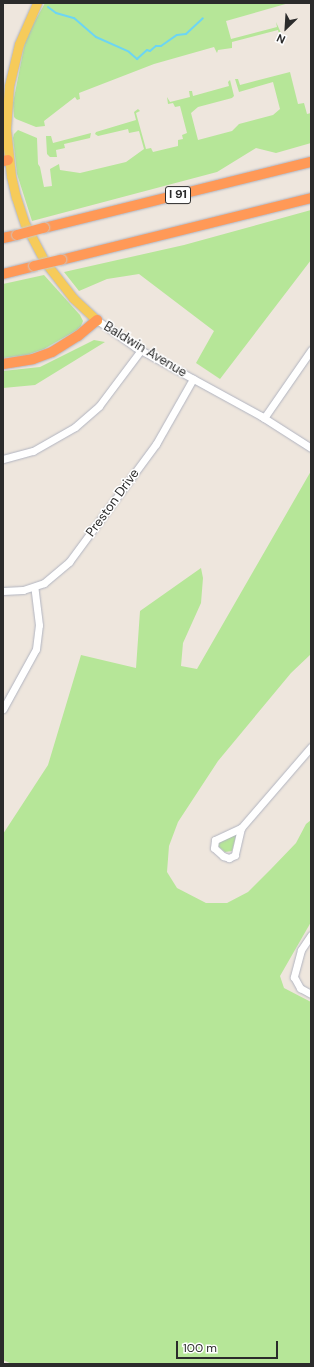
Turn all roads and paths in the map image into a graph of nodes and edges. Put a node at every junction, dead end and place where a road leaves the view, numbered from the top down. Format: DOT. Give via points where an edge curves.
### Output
graph roads {
  1 [pos="37,3"];
  2 [pos="6,91"];
  3 [pos="6,161"];
  4 [pos="311,162"];
  5 [pos="311,198"];
  6 [pos="3,238"];
  7 [pos="3,274"];
  8 [pos="97,320"];
  9 [pos="141,350"];
  10 [pos="311,350"];
  11 [pos="3,364"];
  12 [pos="193,379"];
  13 [pos="264,418"];
  14 [pos="311,448"];
  15 [pos="3,459"];
  16 [pos="34,587"];
  17 [pos="3,591"];
  18 [pos="3,709"];
  19 [pos="311,746"];
  20 [pos="242,828"];
  21 [pos="311,935"];
  22 [pos="311,994"];
  1 -- 2 [label="main road, Baldwin Avenue" via="19,44"];
  2 -- 3 [label="main road, Baldwin Avenue"];
  3 -- 8 [label="main road, Baldwin Avenue" via="18,205 40,253 67,291"];
  4 -- 6 [label="highway, I 91, bridge"];
  5 -- 7 [label="highway, bridge"];
  8 -- 9 [label="street, Baldwin Avenue"];
  8 -- 11 [label="highway" via="78,336 52,352"];
  9 -- 12 [label="street, Baldwin Avenue"];
  9 -- 15 [label="street" via="110,393 88,417 49,444"];
  10 -- 13 [label="street"];
  12 -- 13 [label="street, Baldwin Avenue"];
  12 -- 16 [label="street, Preston Drive" via="156,444 73,558 54,577"];
  13 -- 14 [label="street, Baldwin Avenue"];
  16 -- 17 [label="street, Preston Drive"];
  16 -- 18 [label="street" via="39,625 37,643 31,660"];
  19 -- 20 [label="street"];
  20 -- 20 [label="street" via="214,840 214,848 223,856 230,858 235,855"];
  21 -- 22 [label="street" via="302,950 294,977 300,988"];
}
